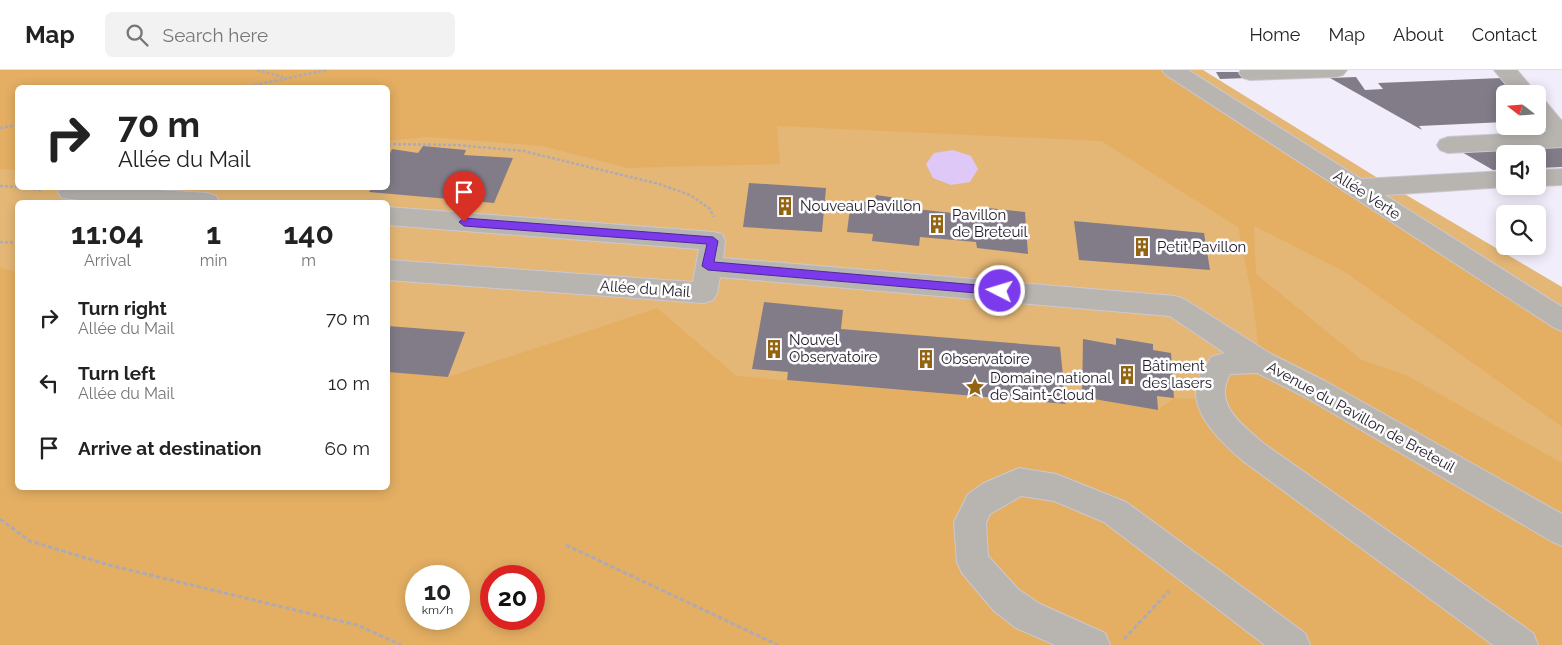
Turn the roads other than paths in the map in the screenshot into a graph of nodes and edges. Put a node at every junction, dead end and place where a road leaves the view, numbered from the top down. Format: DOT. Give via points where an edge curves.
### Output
graph roads {
  1 [pos="1173,70"];
  2 [pos="1311,70"];
  3 [pos="1336,70"];
  4 [pos="1506,70"];
  5 [pos="1250,74"];
  6 [pos="1518,85"];
  7 [pos="1546,117"];
  8 [pos="1562,138"];
  9 [pos="1448,145"];
  10 [pos="1496,180"];
  11 [pos="1357,188"];
  12 [pos="70,192"];
  13 [pos="180,200"];
  14 [pos="390,216"];
  15 [pos="710,253"];
  16 [pos="390,270"];
  17 [pos="1562,320"];
  18 [pos="1260,362"];
  19 [pos="1562,530"];
  20 [pos="1093,645"];
  21 [pos="1293,645"];
  22 [pos="1521,645"];
  1 -- 11 [label="street, Allée Verte"];
  2 -- 3 [label="street"];
  2 -- 5 [label="street"];
  4 -- 6 [label="street"];
  7 -- 8 [label="street"];
  8 -- 9 [label="street"];
  10 -- 11 [label="street"];
  11 -- 17 [label="street, Allée Verte"];
  12 -- 13 [label="street"];
  14 -- 15 [label="street"];
  15 -- 16 [label="street, Allée du Mail" via="704,293"];
  15 -- 18 [label="street" via="1174,306"];
  18 -- 19 [label="street, Avenue du Pavillon de Breteuil" via="1315,389"];
  18 -- 22 [label="street, Avenue du Pavillon de Breteuil" via="1237,361 1221,365 1210,384 1211,400 1220,421 1254,452"];
  20 -- 21 [label="street" via="1028,616 1006,600 972,562 970,522 978,504 1019,482 1056,488 1115,512"];
}
